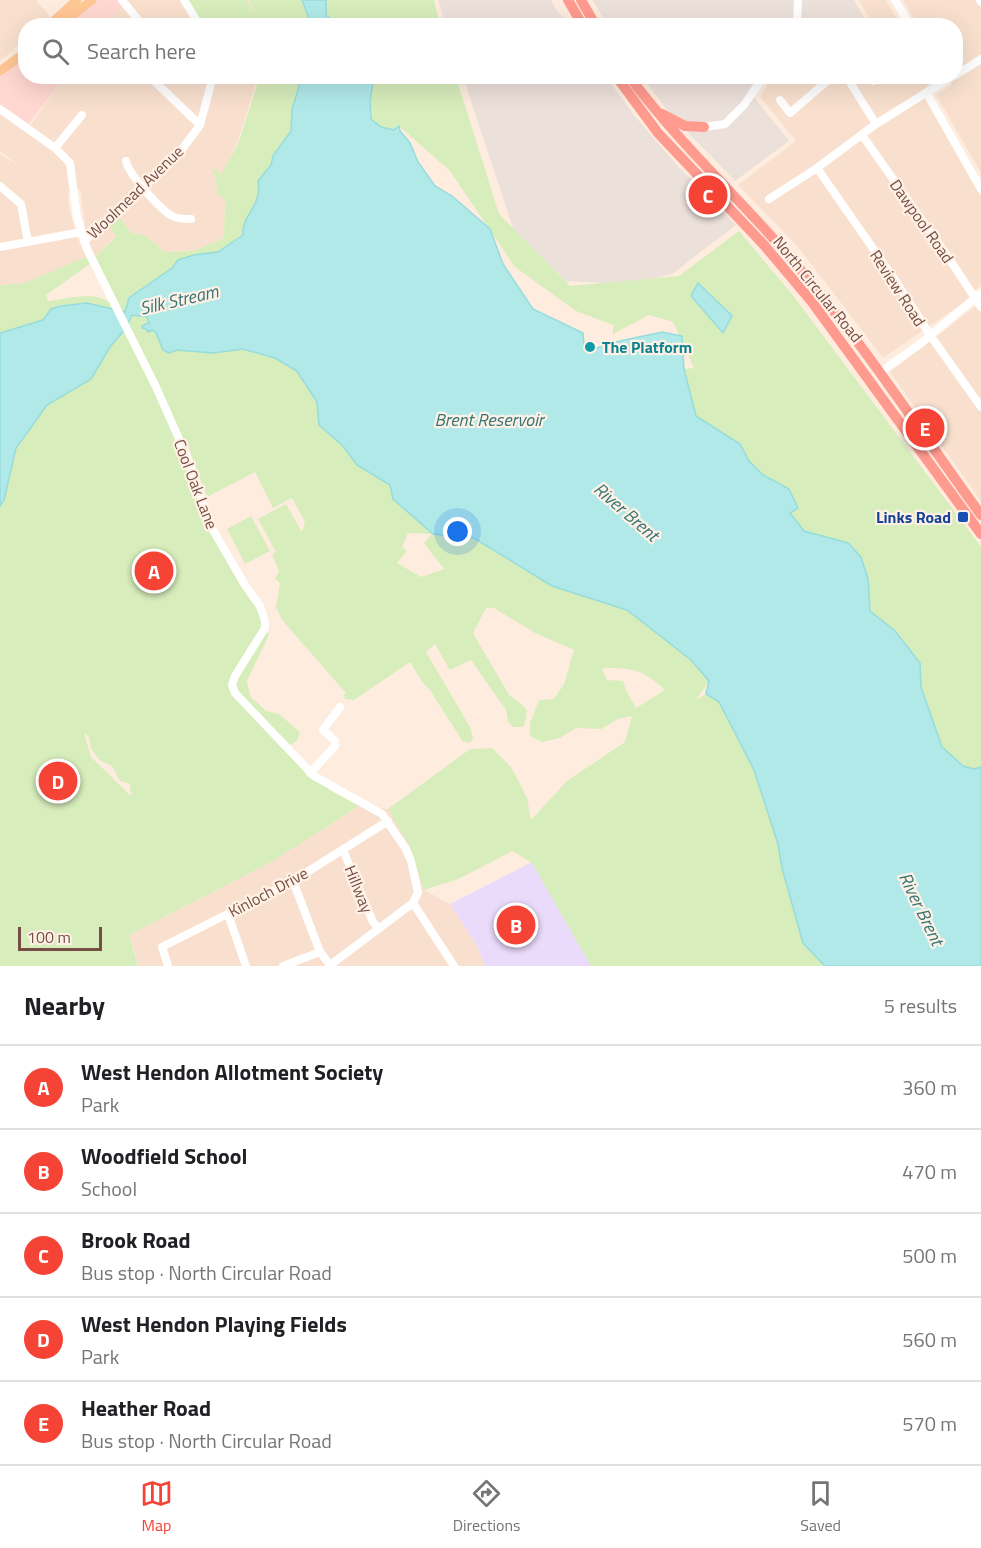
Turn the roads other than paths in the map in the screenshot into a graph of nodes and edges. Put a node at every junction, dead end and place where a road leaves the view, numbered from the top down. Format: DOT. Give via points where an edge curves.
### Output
graph roads {
  1 [pos="77,0"];
  2 [pos="92,0"];
  3 [pos="122,0"];
  4 [pos="184,0"];
  5 [pos="568,0"];
  6 [pos="582,0"];
  7 [pos="798,0"];
  8 [pos="895,0"];
  9 [pos="57,18"];
  10 [pos="69,18"];
  11 [pos="137,18"];
  12 [pos="195,18"];
  13 [pos="578,18"];
  14 [pos="591,18"];
  15 [pos="797,18"];
  16 [pos="905,18"];
  17 [pos="18,52"];
  18 [pos="18,59"];
  19 [pos="981,59"];
  20 [pos="2,69"];
  21 [pos="963,70"];
  22 [pos="157,84"];
  23 [pos="211,84"];
  24 [pos="622,84"];
  25 [pos="635,84"];
  26 [pos="758,84"];
  27 [pos="851,84"];
  28 [pos="937,84"];
  29 [pos="822,85"];
  30 [pos="927,94"];
  31 [pos="780,100"];
  32 [pos="0,109"];
  33 [pos="653,109"];
  34 [pos="82,115"];
  35 [pos="876,124"];
  36 [pos="200,125"];
  37 [pos="704,127"];
  38 [pos="862,135"];
  39 [pos="55,148"];
  40 [pos="696,157"];
  41 [pos="126,161"];
  42 [pos="817,168"];
  43 [pos="0,186"];
  44 [pos="143,189"];
  45 [pos="981,189"];
  46 [pos="769,199"];
  47 [pos="191,219"];
  48 [pos="81,232"];
  49 [pos="84,241"];
  50 [pos="28,242"];
  51 [pos="0,247"];
  52 [pos="978,296"];
  53 [pos="981,307"];
  54 [pos="930,335"];
  55 [pos="879,373"];
  56 [pos="981,407"];
  57 [pos="981,515"];
  58 [pos="981,534"];
  59 [pos="340,707"];
  60 [pos="310,773"];
  61 [pos="388,821"];
  62 [pos="343,850"];
  63 [pos="292,881"];
  64 [pos="413,903"];
  65 [pos="228,914"];
  66 [pos="378,928"];
  67 [pos="320,952"];
  68 [pos="329,965"];
  69 [pos="168,966"];
  70 [pos="246,966"];
  71 [pos="283,966"];
  72 [pos="454,966"];
  1 -- 9 [label="main road"];
  2 -- 10 [label="main road"];
  3 -- 11 [label="street"];
  4 -- 12 [label="street"];
  5 -- 13 [label="highway"];
  6 -- 14 [label="highway"];
  7 -- 15 [label="street"];
  8 -- 16 [label="street"];
  17 -- 20 [label="main road"];
  18 -- 20 [label="main road"];
  19 -- 21 [label="street"];
  22 -- 36 [label="street"];
  23 -- 36 [label="street, Woolmead Avenue"];
  24 -- 58 [label="highway, North Circular Road" via="657,133 764,245 812,302"];
  25 -- 33 [label="highway, North Circular Road"];
  26 -- 37 [label="street" via="725,124"];
  27 -- 35 [label="street"];
  28 -- 30 [label="street"];
  29 -- 31 [label="street" via="790,113"];
  30 -- 35 [label="street"];
  30 -- 45 [label="street"];
  32 -- 39 [label="street, Cool Oak Lane"];
  33 -- 37 [label="highway" via="685,126"];
  33 -- 40 [label="highway, North Circular Road"];
  34 -- 39 [label="street"];
  35 -- 38 [label="street"];
  36 -- 44 [label="street, Woolmead Avenue" via="180,152"];
  37 -- 40 [label="highway" via="693,137"];
  38 -- 42 [label="street"];
  38 -- 52 [label="street, Dawpool Road"];
  39 -- 48 [label="street, Cool Oak Lane" via="72,167"];
  40 -- 55 [label="highway, North Circular Road" via="795,263"];
  41 -- 44 [label="street"];
  42 -- 46 [label="street"];
  42 -- 54 [label="street, Review Road"];
  43 -- 50 [label="street" via="21,204"];
  44 -- 47 [label="street" via="173,216"];
  44 -- 49 [label="street, Woolmead Avenue"];
  48 -- 49 [label="street, Cool Oak Lane"];
  48 -- 50 [label="street"];
  49 -- 60 [label="street, Cool Oak Lane" via="188,459 210,525 260,606 265,621 265,628 235,676 233,689"];
  50 -- 51 [label="street"];
  52 -- 53 [label="street, Dawpool Road"];
  52 -- 54 [label="street"];
  54 -- 55 [label="street"];
  54 -- 56 [label="street, Review Road"];
  55 -- 57 [label="highway, North Circular Road"];
  59 -- 60 [label="street" via="323,730 335,746"];
  60 -- 61 [label="street, Cool Oak Lane"];
  61 -- 62 [label="street, Kinloch Drive"];
  61 -- 64 [label="street, Cool Oak Lane" via="406,849 417,886"];
  62 -- 63 [label="street, Kinloch Drive"];
  62 -- 66 [label="street, Hillway"];
  63 -- 65 [label="street, Kinloch Drive"];
  63 -- 67 [label="street"];
  64 -- 66 [label="street"];
  64 -- 72 [label="street"];
  65 -- 69 [label="street, Kinloch Drive" via="162,946"];
  65 -- 70 [label="street"];
  66 -- 68 [label="street"];
  67 -- 68 [label="street"];
  67 -- 71 [label="street"];
}
